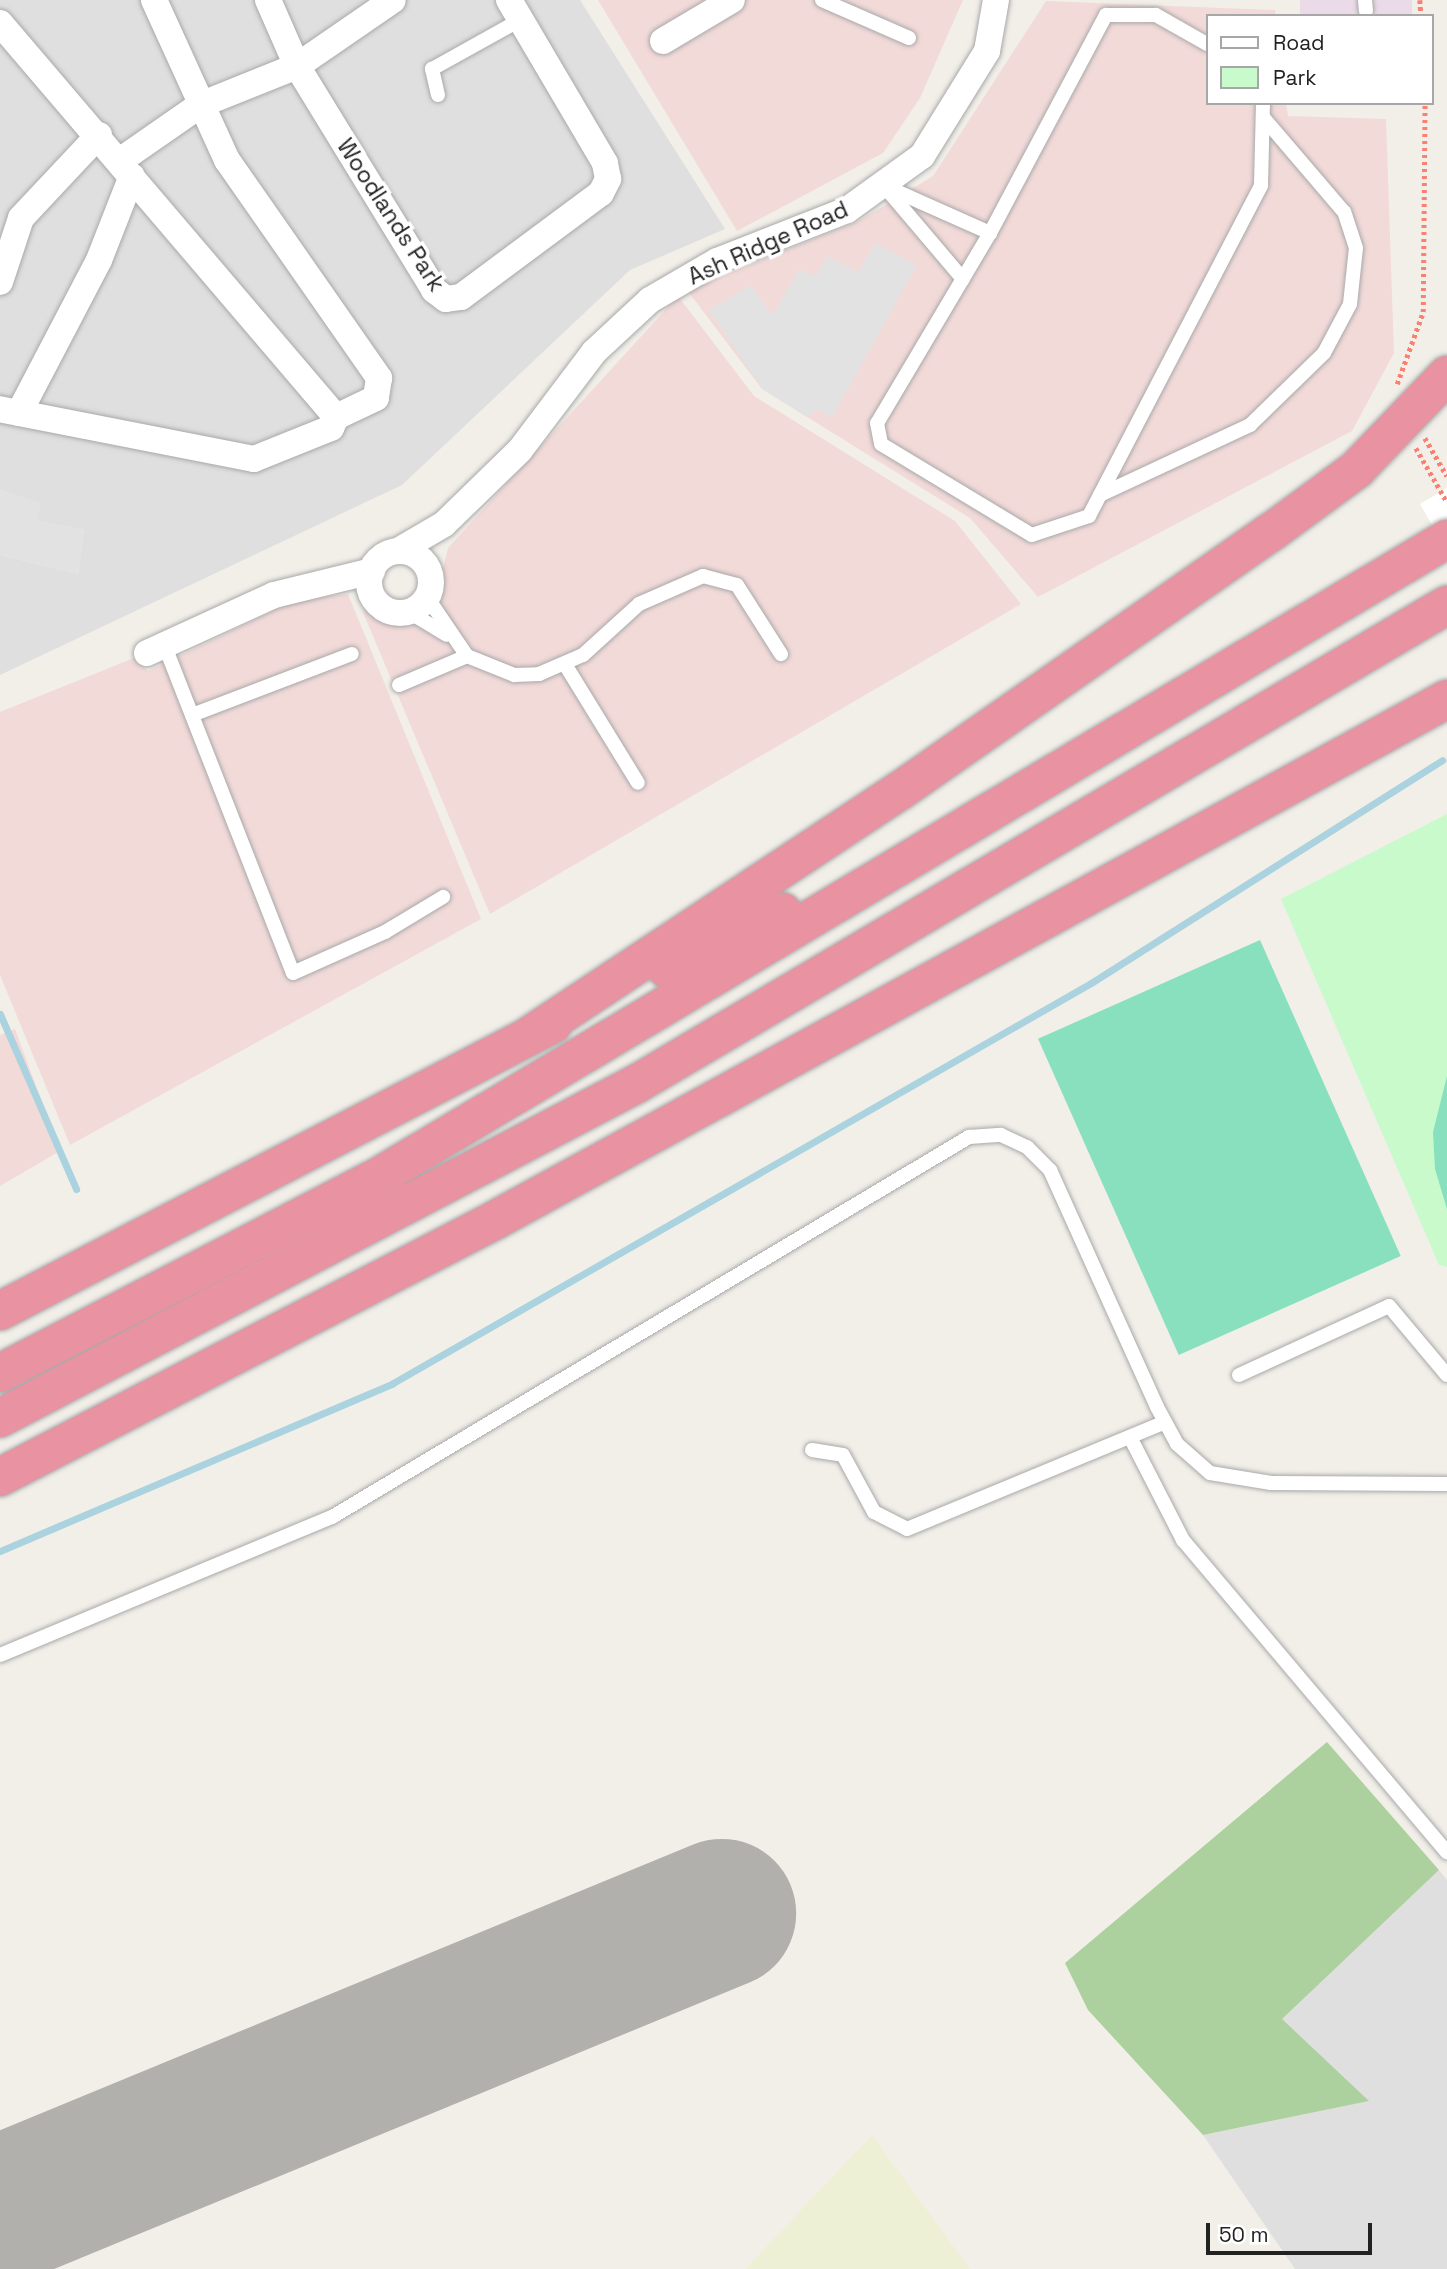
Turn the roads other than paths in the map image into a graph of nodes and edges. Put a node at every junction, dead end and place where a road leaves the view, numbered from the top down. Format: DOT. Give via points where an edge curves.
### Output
graph roads {
  1 [pos="154,0"];
  2 [pos="268,0"];
  3 [pos="393,0"];
  4 [pos="732,0"];
  5 [pos="821,0"];
  6 [pos="996,0"];
  7 [pos="514,10"];
  8 [pos="0,23"];
  9 [pos="909,38"];
  10 [pos="663,41"];
  11 [pos="1206,43"];
  12 [pos="298,66"];
  13 [pos="438,95"];
  14 [pos="200,105"];
  15 [pos="1263,110"];
  16 [pos="99,135"];
  17 [pos="126,168"];
  18 [pos="884,186"];
  19 [pos="990,233"];
  20 [pos="963,279"];
  21 [pos="0,282"];
  22 [pos="1447,375"];
  23 [pos="10,411"];
  24 [pos="336,417"];
  25 [pos="1100,495"];
  26 [pos="1439,543"];
  27 [pos="410,555"];
  28 [pos="372,582"];
  29 [pos="418,604"];
  30 [pos="1447,605"];
  31 [pos="448,636"];
  32 [pos="155,648"];
  33 [pos="352,654"];
  34 [pos="781,654"];
  35 [pos="467,656"];
  36 [pos="566,666"];
  37 [pos="399,685"];
  38 [pos="1447,699"];
  39 [pos="192,715"];
  40 [pos="638,783"];
  41 [pos="936,838"];
  42 [pos="971,890"];
  43 [pos="443,897"];
  44 [pos="529,1036"];
  45 [pos="498,1219"];
  46 [pos="0,1311"];
  47 [pos="0,1373"];
  48 [pos="1239,1375"];
  49 [pos="1447,1375"];
  50 [pos="0,1418"];
  51 [pos="1166,1422"];
  52 [pos="1131,1439"];
  53 [pos="811,1450"];
  54 [pos="0,1478"];
  55 [pos="1447,1483"];
  56 [pos="0,1655"];
  57 [pos="1447,1852"];
  1 -- 14 [label="street"];
  2 -- 12 [label="street, Woodlands Park"];
  3 -- 12 [label="street"];
  4 -- 10 [label="street"];
  5 -- 9 [label="lane"];
  6 -- 18 [label="street, Ash Ridge Road" via="987,51 951,118 922,156"];
  7 -- 12 [label="street, Woodlands Park" via="608,179 601,193 461,297 446,299 434,290"];
  7 -- 13 [label="lane" via="432,69"];
  8 -- 16 [label="street"];
  11 -- 19 [label="lane" via="1156,15 1106,15"];
  12 -- 14 [label="street"];
  14 -- 17 [label="street"];
  14 -- 24 [label="street" via="227,160 379,378 376,398"];
  15 -- 25 [label="lane" via="1261,185"];
  15 -- 25 [label="lane" via="1344,212 1356,248 1350,304 1324,353 1250,425"];
  16 -- 17 [label="street"];
  16 -- 21 [label="street" via="21,218"];
  17 -- 23 [label="street" via="99,260"];
  17 -- 24 [label="street"];
  18 -- 19 [label="lane"];
  18 -- 20 [label="lane"];
  18 -- 27 [label="street, Ash Ridge Road" via="847,209 717,261 650,300 594,352 520,450"];
  19 -- 20 [label="lane"];
  20 -- 25 [label="lane" via="877,423 881,444 1032,535 1089,516"];
  22 -- 44 [label="highway" via="1357,469 1270,533 901,790"];
  23 -- 24 [label="street" via="254,459 331,428"];
  26 -- 41 [label="highway"];
  27 -- 28 [label="street" via="382,557"];
  27 -- 29 [label="street" via="431,578"];
  28 -- 29 [label="street" via="391,611"];
  28 -- 32 [label="street" via="282,592"];
  29 -- 31 [label="lane"];
  29 -- 31 [label="lane"];
  30 -- 42 [label="highway"];
  31 -- 35 [label="lane"];
  32 -- 39 [label="lane"];
  33 -- 39 [label="lane"];
  34 -- 36 [label="lane" via="737,585 703,576 639,604"];
  35 -- 36 [label="lane" via="514,675"];
  35 -- 37 [label="lane"];
  36 -- 40 [label="lane"];
  38 -- 45 [label="highway"];
  39 -- 43 [label="lane" via="293,973 385,932"];
  41 -- 44 [label="highway"];
  41 -- 47 [label="highway" via="734,969 373,1180"];
  42 -- 45 [label="highway"];
  42 -- 50 [label="highway" via="638,1083"];
  44 -- 46 [label="highway"];
  45 -- 54 [label="highway"];
  48 -- 49 [label="lane" via="1389,1306"];
  51 -- 52 [label="lane"];
  51 -- 55 [label="lane" via="1177,1444 1210,1473 1271,1483"];
  51 -- 56 [label="lane" via="1050,1170 1027,1147 1001,1135 970,1137 332,1517"];
  52 -- 53 [label="lane" via="907,1529 874,1512 843,1455"];
  52 -- 57 [label="lane" via="1183,1539"];
}
